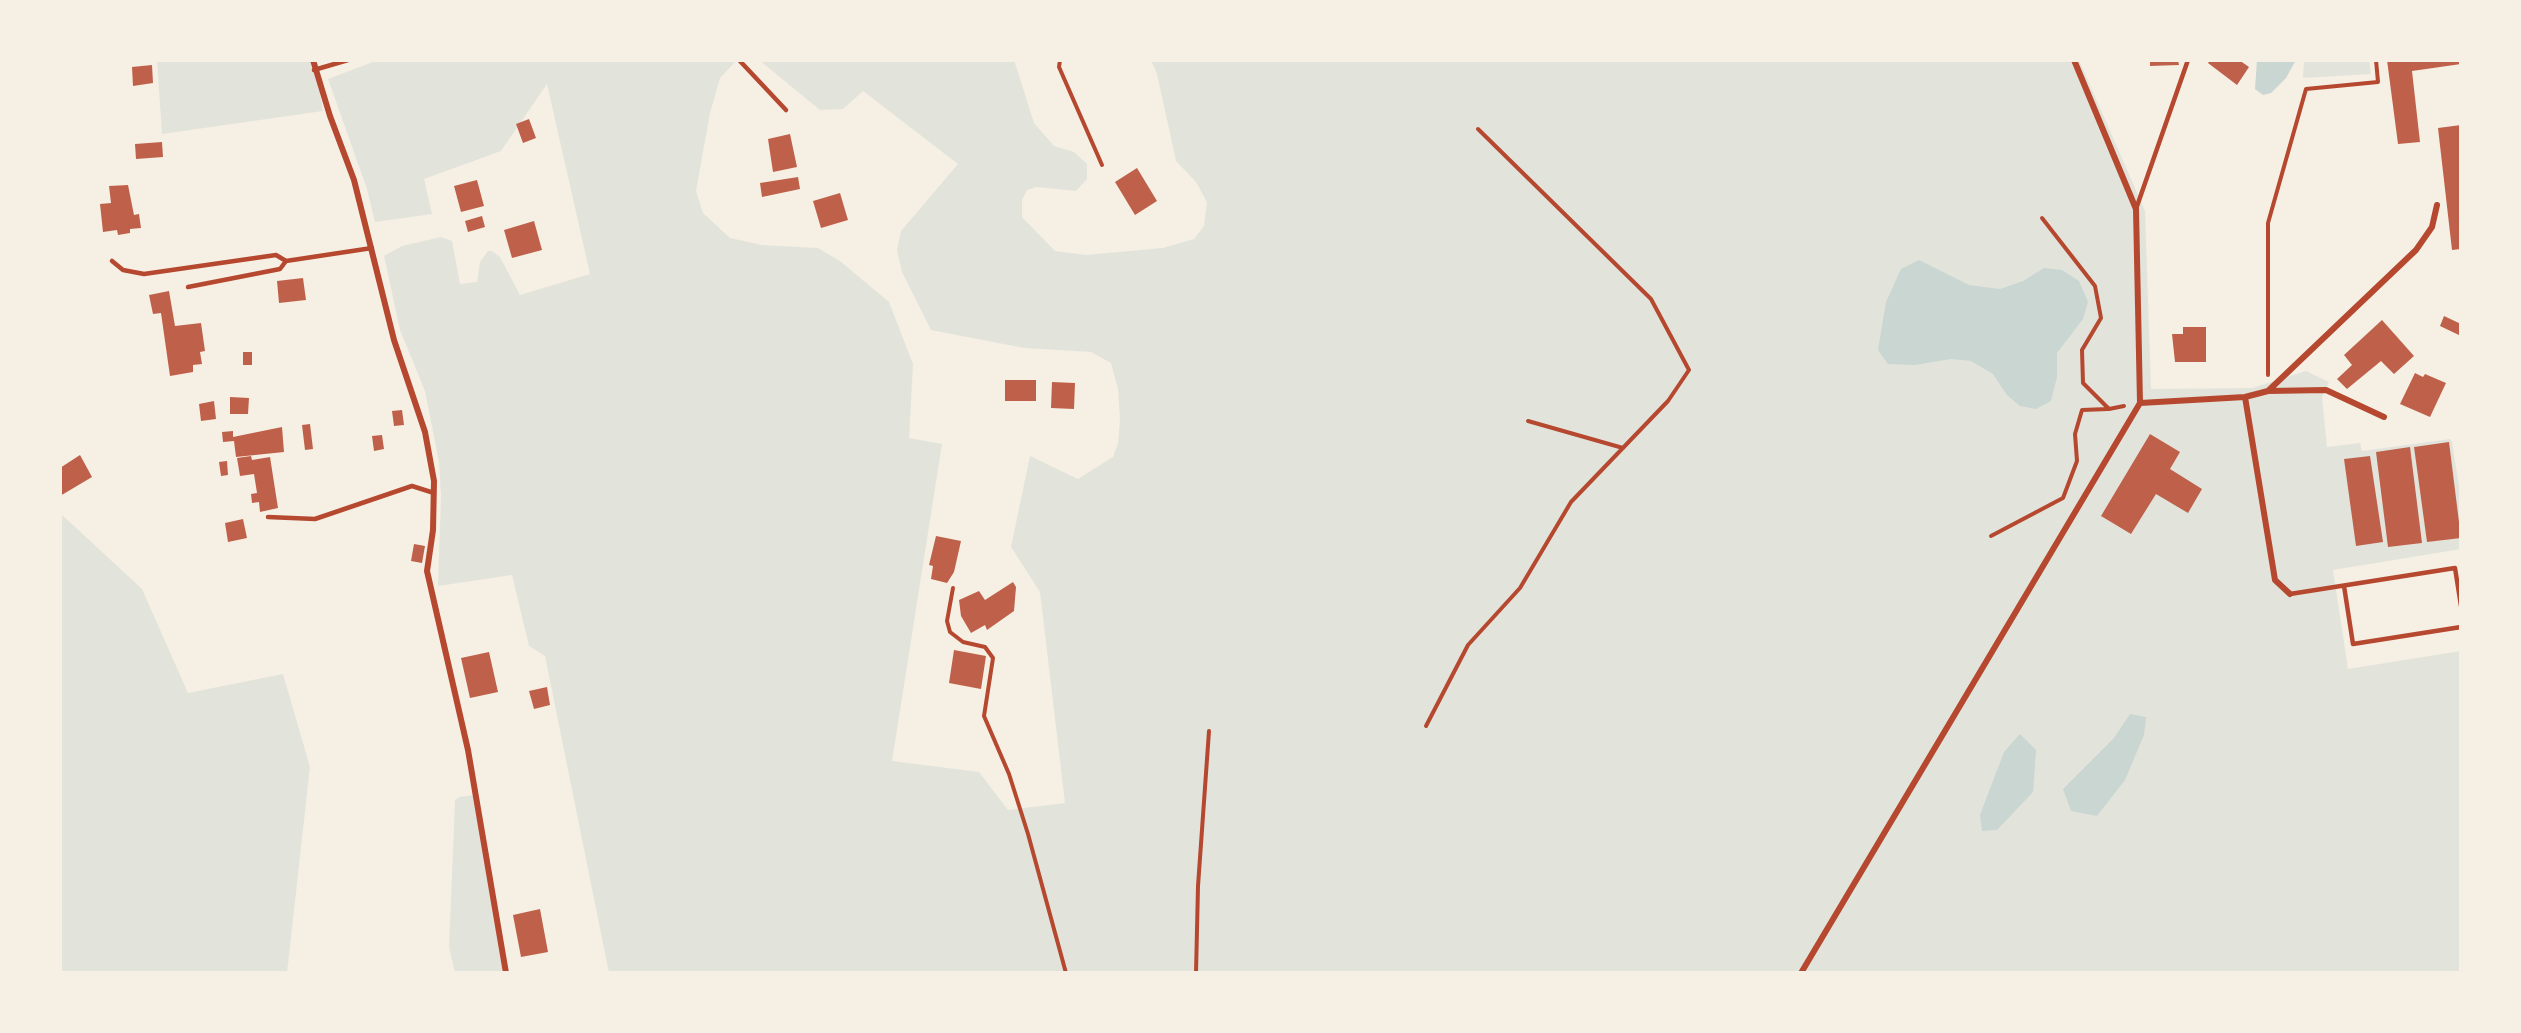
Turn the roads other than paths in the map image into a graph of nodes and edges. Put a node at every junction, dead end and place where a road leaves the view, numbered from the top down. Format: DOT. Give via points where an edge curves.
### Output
graph roads {
  1 [pos="313,60"];
  2 [pos="348,60"];
  3 [pos="739,60"];
  4 [pos="2074,60"];
  5 [pos="2188,60"];
  6 [pos="314,70"];
  7 [pos="786,110"];
  8 [pos="2437,206"];
  9 [pos="2136,209"];
  10 [pos="372,248"];
  11 [pos="112,261"];
  12 [pos="286,261"];
  13 [pos="188,286"];
  14 [pos="2268,391"];
  15 [pos="2245,397"];
  16 [pos="2140,403"];
  17 [pos="2384,417"];
  18 [pos="434,493"];
  19 [pos="268,517"];
  20 [pos="2343,586"];
  21 [pos="2290,594"];
  22 [pos="2461,606"];
  23 [pos="2461,627"];
  24 [pos="506,973"];
  25 [pos="1801,973"];
  1 -- 6 [label="street"];
  2 -- 6 [label="lane"];
  3 -- 7 [label="lane"];
  4 -- 9 [label="street"];
  5 -- 9 [label="lane"];
  6 -- 10 [label="street" via="354,180"];
  8 -- 14 [label="street" via="2432,227 2416,250"];
  9 -- 16 [label="street"];
  10 -- 12 [label="lane"];
  10 -- 18 [label="street" via="394,340 425,432"];
  11 -- 12 [label="lane" via="123,270 144,274 276,255"];
  12 -- 13 [label="lane" via="280,269"];
  14 -- 15 [label="street"];
  14 -- 17 [label="street" via="2325,390"];
  15 -- 16 [label="street"];
  15 -- 21 [label="street" via="2275,580"];
  16 -- 25 [label="street"];
  18 -- 19 [label="lane" via="412,486 315,519"];
  18 -- 24 [label="street" via="427,571 468,750"];
  20 -- 21 [label="lane"];
  20 -- 22 [label="lane" via="2455,568"];
  20 -- 23 [label="lane" via="2352,644"];
}
